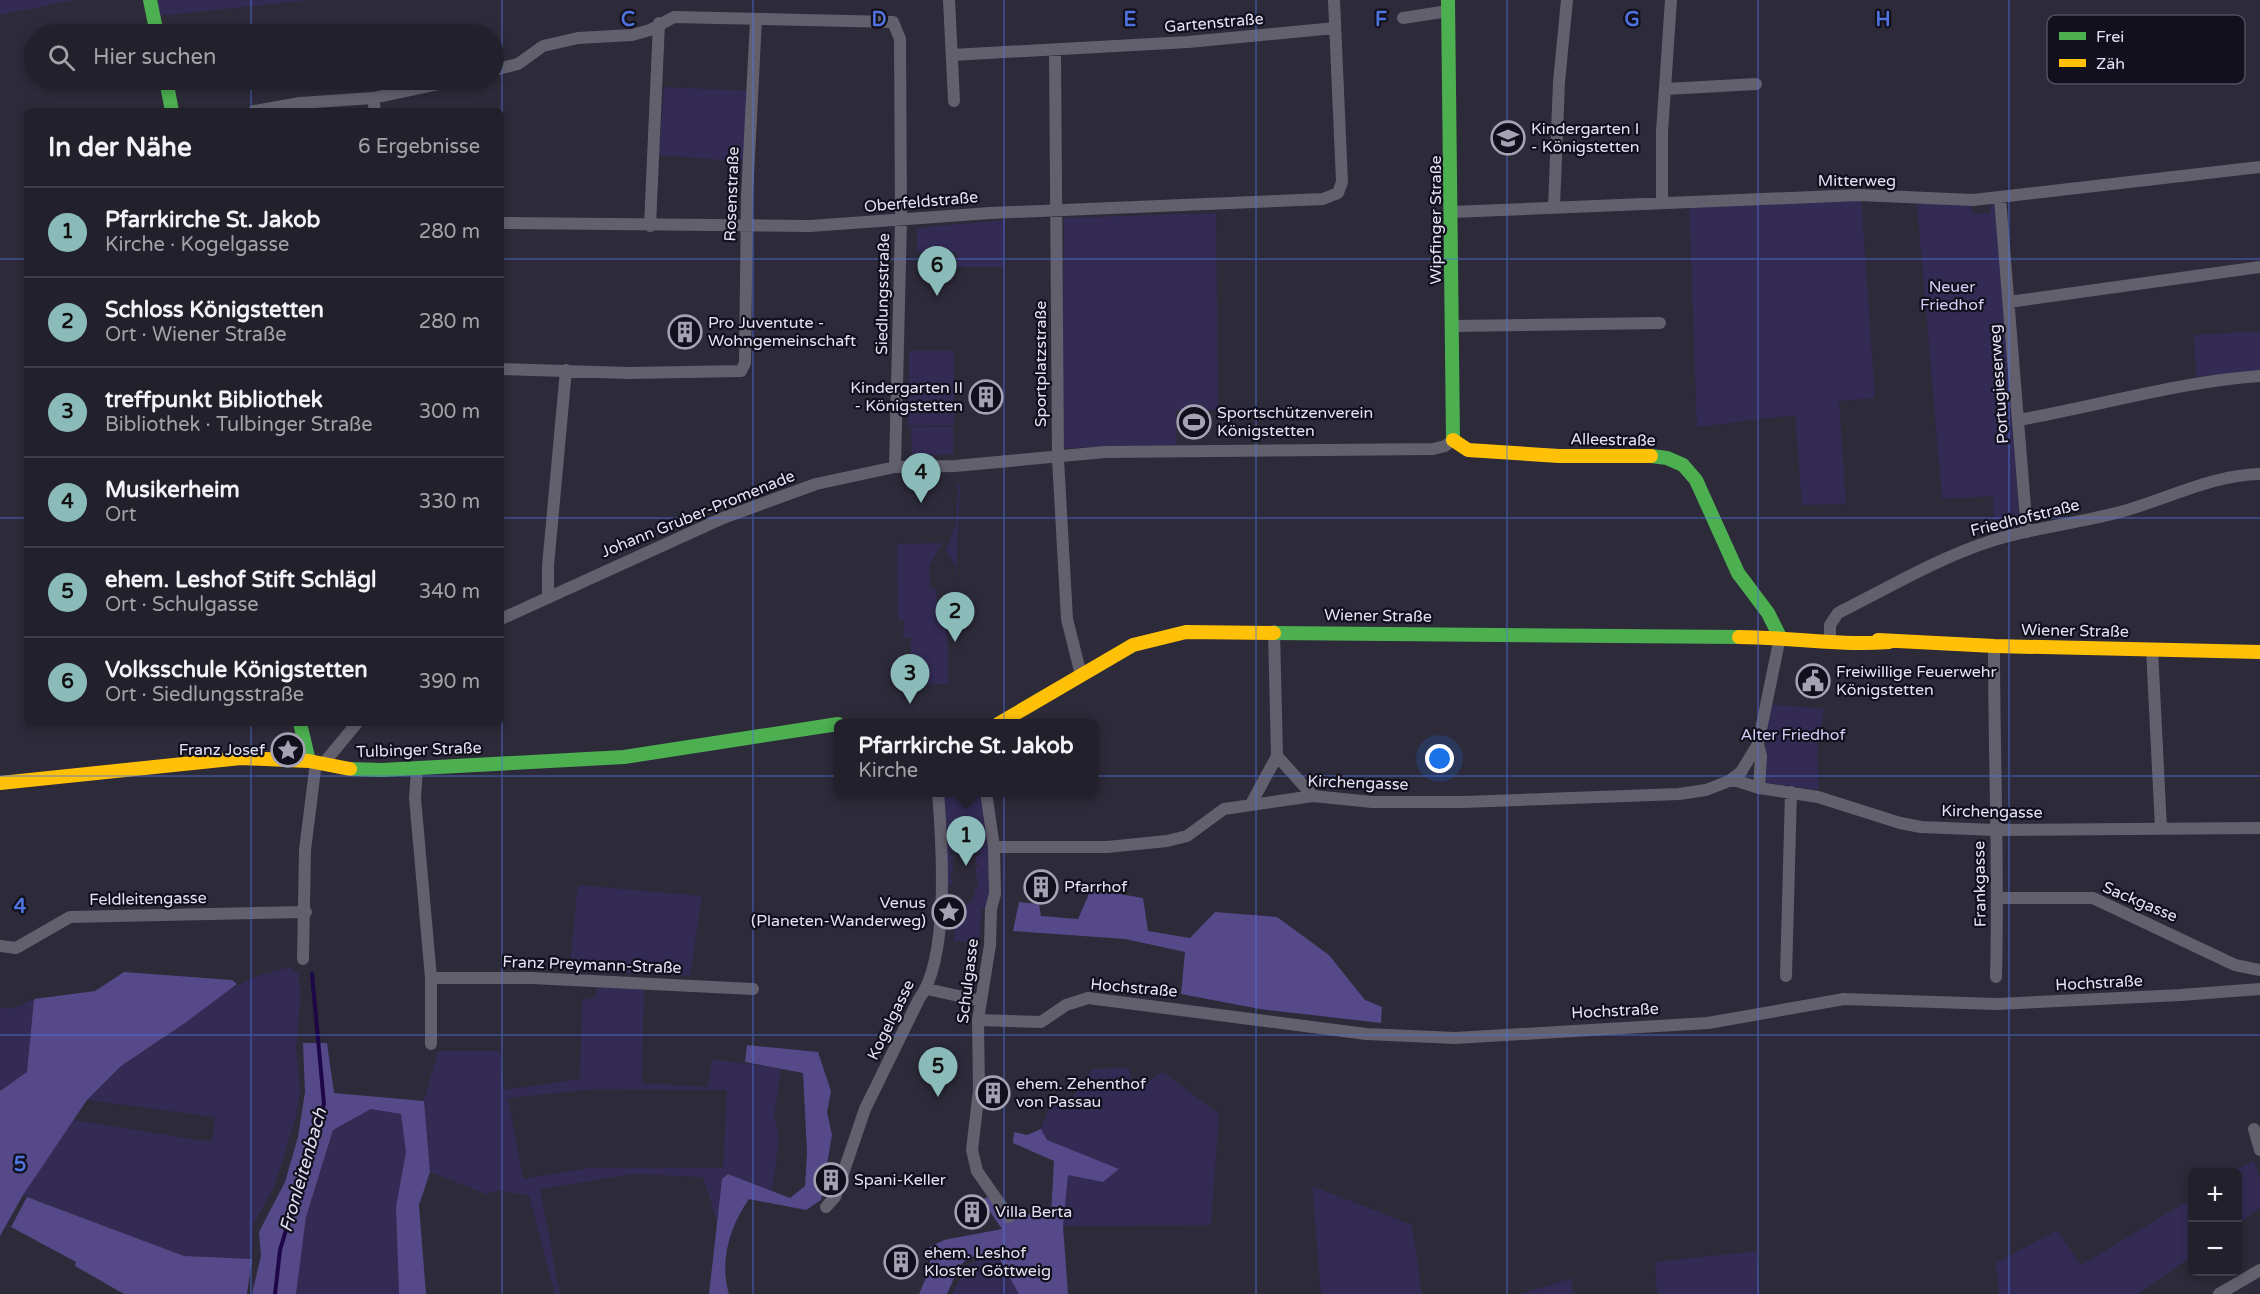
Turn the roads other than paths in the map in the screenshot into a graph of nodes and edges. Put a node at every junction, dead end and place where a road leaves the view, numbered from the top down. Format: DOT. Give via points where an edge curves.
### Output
graph roads {
  1 [pos="949,0"];
  2 [pos="1334,0"];
  3 [pos="1567,0"];
  4 [pos="1671,0"];
  5 [pos="151,3"];
  6 [pos="1448,5"];
  7 [pos="1403,18"];
  8 [pos="756,19"];
  9 [pos="659,23"];
  10 [pos="155,24"];
  11 [pos="1335,28"];
  12 [pos="1055,51"];
  13 [pos="952,55"];
  14 [pos="504,68"];
  15 [pos="1756,84"];
  16 [pos="1666,89"];
  17 [pos="168,90"];
  18 [pos="424,90"];
  19 [pos="954,101"];
  20 [pos="374,105"];
  21 [pos="171,108"];
  22 [pos="271,108"];
  23 [pos="2260,167"];
  24 [pos="2000,198"];
  25 [pos="1662,203"];
  26 [pos="1554,207"];
  27 [pos="1058,210"];
  28 [pos="1452,212"];
  29 [pos="901,221"];
  30 [pos="504,223"];
  31 [pos="650,226"];
  32 [pos="747,227"];
  33 [pos="2260,267"];
  34 [pos="2009,302"];
  35 [pos="1660,323"];
  36 [pos="1453,326"];
  37 [pos="504,369"];
  38 [pos="566,370"];
  39 [pos="2260,376"];
  40 [pos="2018,420"];
  41 [pos="1454,440"];
  42 [pos="1058,459"];
  43 [pos="895,467"];
  44 [pos="2260,474"];
  45 [pos="2027,532"];
  46 [pos="548,598"];
  47 [pos="504,618"];
  48 [pos="1274,631"];
  49 [pos="1780,637"];
  50 [pos="1830,637"];
  51 [pos="1994,646"];
  52 [pos="2152,649"];
  53 [pos="2260,652"];
  54 [pos="1081,675"];
  55 [pos="1005,719"];
  56 [pos="834,725"];
  57 [pos="301,726"];
  58 [pos="354,726"];
  59 [pos="1758,744"];
  60 [pos="1277,756"];
  61 [pos="316,762"];
  62 [pos="417,769"];
  63 [pos="1729,781"];
  64 [pos="0,783"];
  65 [pos="1759,788"];
  66 [pos="1791,792"];
  67 [pos="1313,796"];
  68 [pos="938,797"];
  69 [pos="987,797"];
  70 [pos="1251,804"];
  71 [pos="2161,828"];
  72 [pos="2260,828"];
  73 [pos="1995,830"];
  74 [pos="994,847"];
  75 [pos="1998,898"];
  76 [pos="306,912"];
  77 [pos="0,946"];
  78 [pos="303,959"];
  79 [pos="2260,970"];
  80 [pos="1786,976"];
  81 [pos="1996,977"];
  82 [pos="431,978"];
  83 [pos="927,988"];
  84 [pos="2260,988"];
  85 [pos="753,989"];
  86 [pos="981,1001"];
  87 [pos="978,1020"];
  88 [pos="431,1044"];
  89 [pos="2254,1129"];
  90 [pos="2260,1150"];
  91 [pos="826,1207"];
  92 [pos="1009,1217"];
  93 [pos="2260,1270"];
  94 [pos="2219,1294"];
  1 -- 13 [label="street"];
  2 -- 11 [label="street"];
  3 -- 26 [label="street"];
  4 -- 16 [label="street"];
  5 -- 10 [label="main road"];
  6 -- 7 [label="street"];
  6 -- 28 [label="main road, Wipfinger Straße"];
  8 -- 9 [label="street" via="674,17"];
  8 -- 29 [label="street, Siedlungsstraße" via="886,21 897,26"];
  8 -- 32 [label="street, Rosenstraße"];
  9 -- 14 [label="street" via="632,35 578,38 543,46 518,64"];
  9 -- 31 [label="street"];
  11 -- 12 [label="street, Gartenstraße"];
  11 -- 27 [label="street, Oberfeldstraße" via="1343,175 1341,189 1334,196 1312,201"];
  12 -- 13 [label="street, Gartenstraße"];
  12 -- 27 [label="street, Sportplatzstraße"];
  13 -- 19 [label="street"];
  15 -- 16 [label="street"];
  16 -- 25 [label="street"];
  17 -- 21 [label="main road"];
  18 -- 20 [label="street"];
  20 -- 22 [label="street" via="300,103"];
  23 -- 24 [label="street, Mitterweg"];
  24 -- 25 [label="street, Mitterweg" via="1946,200 1859,195"];
  24 -- 34 [label="street, Portugieserweg"];
  25 -- 26 [label="street, Mitterweg"];
  26 -- 28 [label="street, Mitterweg"];
  27 -- 29 [label="street, Oberfeldstraße"];
  27 -- 42 [label="street, Sportplatzstraße"];
  28 -- 36 [label="main road, Wipfinger Straße"];
  29 -- 32 [label="street, Oberfeldstraße"];
  29 -- 43 [label="street, Siedlungsstraße"];
  30 -- 31 [label="street, Oberfeldstraße"];
  31 -- 32 [label="street, Oberfeldstraße"];
  32 -- 38 [label="street, Rosenstraße" via="745,363 741,371"];
  33 -- 34 [label="street"];
  34 -- 40 [label="street, Portugieserweg"];
  35 -- 36 [label="street"];
  36 -- 41 [label="main road, Wipfinger Straße"];
  37 -- 38 [label="street"];
  38 -- 46 [label="street"];
  39 -- 40 [label="street" via="2214,379"];
  40 -- 45 [label="street, Portugieserweg"];
  41 -- 42 [label="street, Johann Gruber-Promenade" via="1433,449 1106,452"];
  41 -- 49 [label="main road, Alleestraße" via="1468,450 1552,456 1651,456 1683,465 1696,480 1738,573"];
  42 -- 43 [label="street, Johann Gruber-Promenade"];
  42 -- 54 [label="street, Sportplatzstraße" via="1066,620"];
  43 -- 46 [label="street, Johann Gruber-Promenade" via="848,475 785,494"];
  44 -- 45 [label="street, Friedhofstraße" via="2245,474 2117,513"];
  45 -- 50 [label="street, Friedhofstraße" via="1951,556 1884,589 1839,613 1832,621"];
  46 -- 47 [label="street, Johann Gruber-Promenade"];
  48 -- 49 [label="main road, Wiener Straße"];
  48 -- 54 [label="main road, Wiener Straße" via="1167,635 1133,645"];
  48 -- 60 [label="street"];
  49 -- 50 [label="main road, Wiener Straße"];
  49 -- 59 [label="street, Kirchengasse"];
  50 -- 51 [label="main road, Wiener Straße" via="1864,645 1889,642"];
  51 -- 52 [label="main road, Wiener Straße"];
  51 -- 73 [label="street, Frankgasse"];
  52 -- 53 [label="main road, Wiener Straße"];
  52 -- 71 [label="street"];
  54 -- 55 [label="main road, Wiener Straße"];
  56 -- 62 [label="main road, Tulbinger Straße" via="624,757"];
  57 -- 61 [label="main road"];
  58 -- 61 [label="street"];
  59 -- 63 [label="street, Kirchengasse" via="1741,772"];
  59 -- 65 [label="street"];
  60 -- 67 [label="street"];
  60 -- 70 [label="street"];
  61 -- 62 [label="main road, Tulbinger Straße" via="348,769"];
  61 -- 64 [label="main road, Tulbinger Straße" via="213,759"];
  61 -- 76 [label="street" via="305,850"];
  62 -- 82 [label="street" via="417,838"];
  63 -- 65 [label="street, Kirchengasse"];
  63 -- 67 [label="street, Kirchengasse" via="1706,790 1667,794 1463,802 1372,802"];
  65 -- 66 [label="street, Kirchengasse"];
  66 -- 73 [label="street, Kirchengasse" via="1845,804 1900,823"];
  66 -- 80 [label="street"];
  67 -- 70 [label="street, Kirchengasse"];
  68 -- 83 [label="street, Kogelgasse" via="940,908"];
  69 -- 74 [label="street, Schulgasse"];
  70 -- 74 [label="street, Kirchengasse" via="1224,809 1187,836 1167,841 1107,847"];
  71 -- 72 [label="street, Kirchengasse"];
  71 -- 73 [label="street, Kirchengasse"];
  73 -- 75 [label="street, Frankgasse"];
  74 -- 86 [label="street, Schulgasse" via="995,894"];
  75 -- 79 [label="street, Sackgasse" via="2092,898 2235,965"];
  75 -- 81 [label="street, Frankgasse"];
  76 -- 77 [label="street, Feldleitengasse" via="70,917 16,948"];
  76 -- 78 [label="street"];
  82 -- 85 [label="street, Franz Preymann-Straße" via="532,978"];
  82 -- 88 [label="street"];
  83 -- 86 [label="street"];
  83 -- 91 [label="street, Kogelgasse" via="865,1109 835,1197"];
  84 -- 87 [label="street, Hochstraße" via="1996,1004 1844,999 1708,1023 1455,1038 1366,1034 1088,998 1066,1005 1041,1022"];
  86 -- 87 [label="street, Schulgasse"];
  87 -- 92 [label="street, Schulgasse" via="979,1090 972,1150 977,1171"];
  89 -- 90 [label="street"];
  93 -- 94 [label="street"];
}
